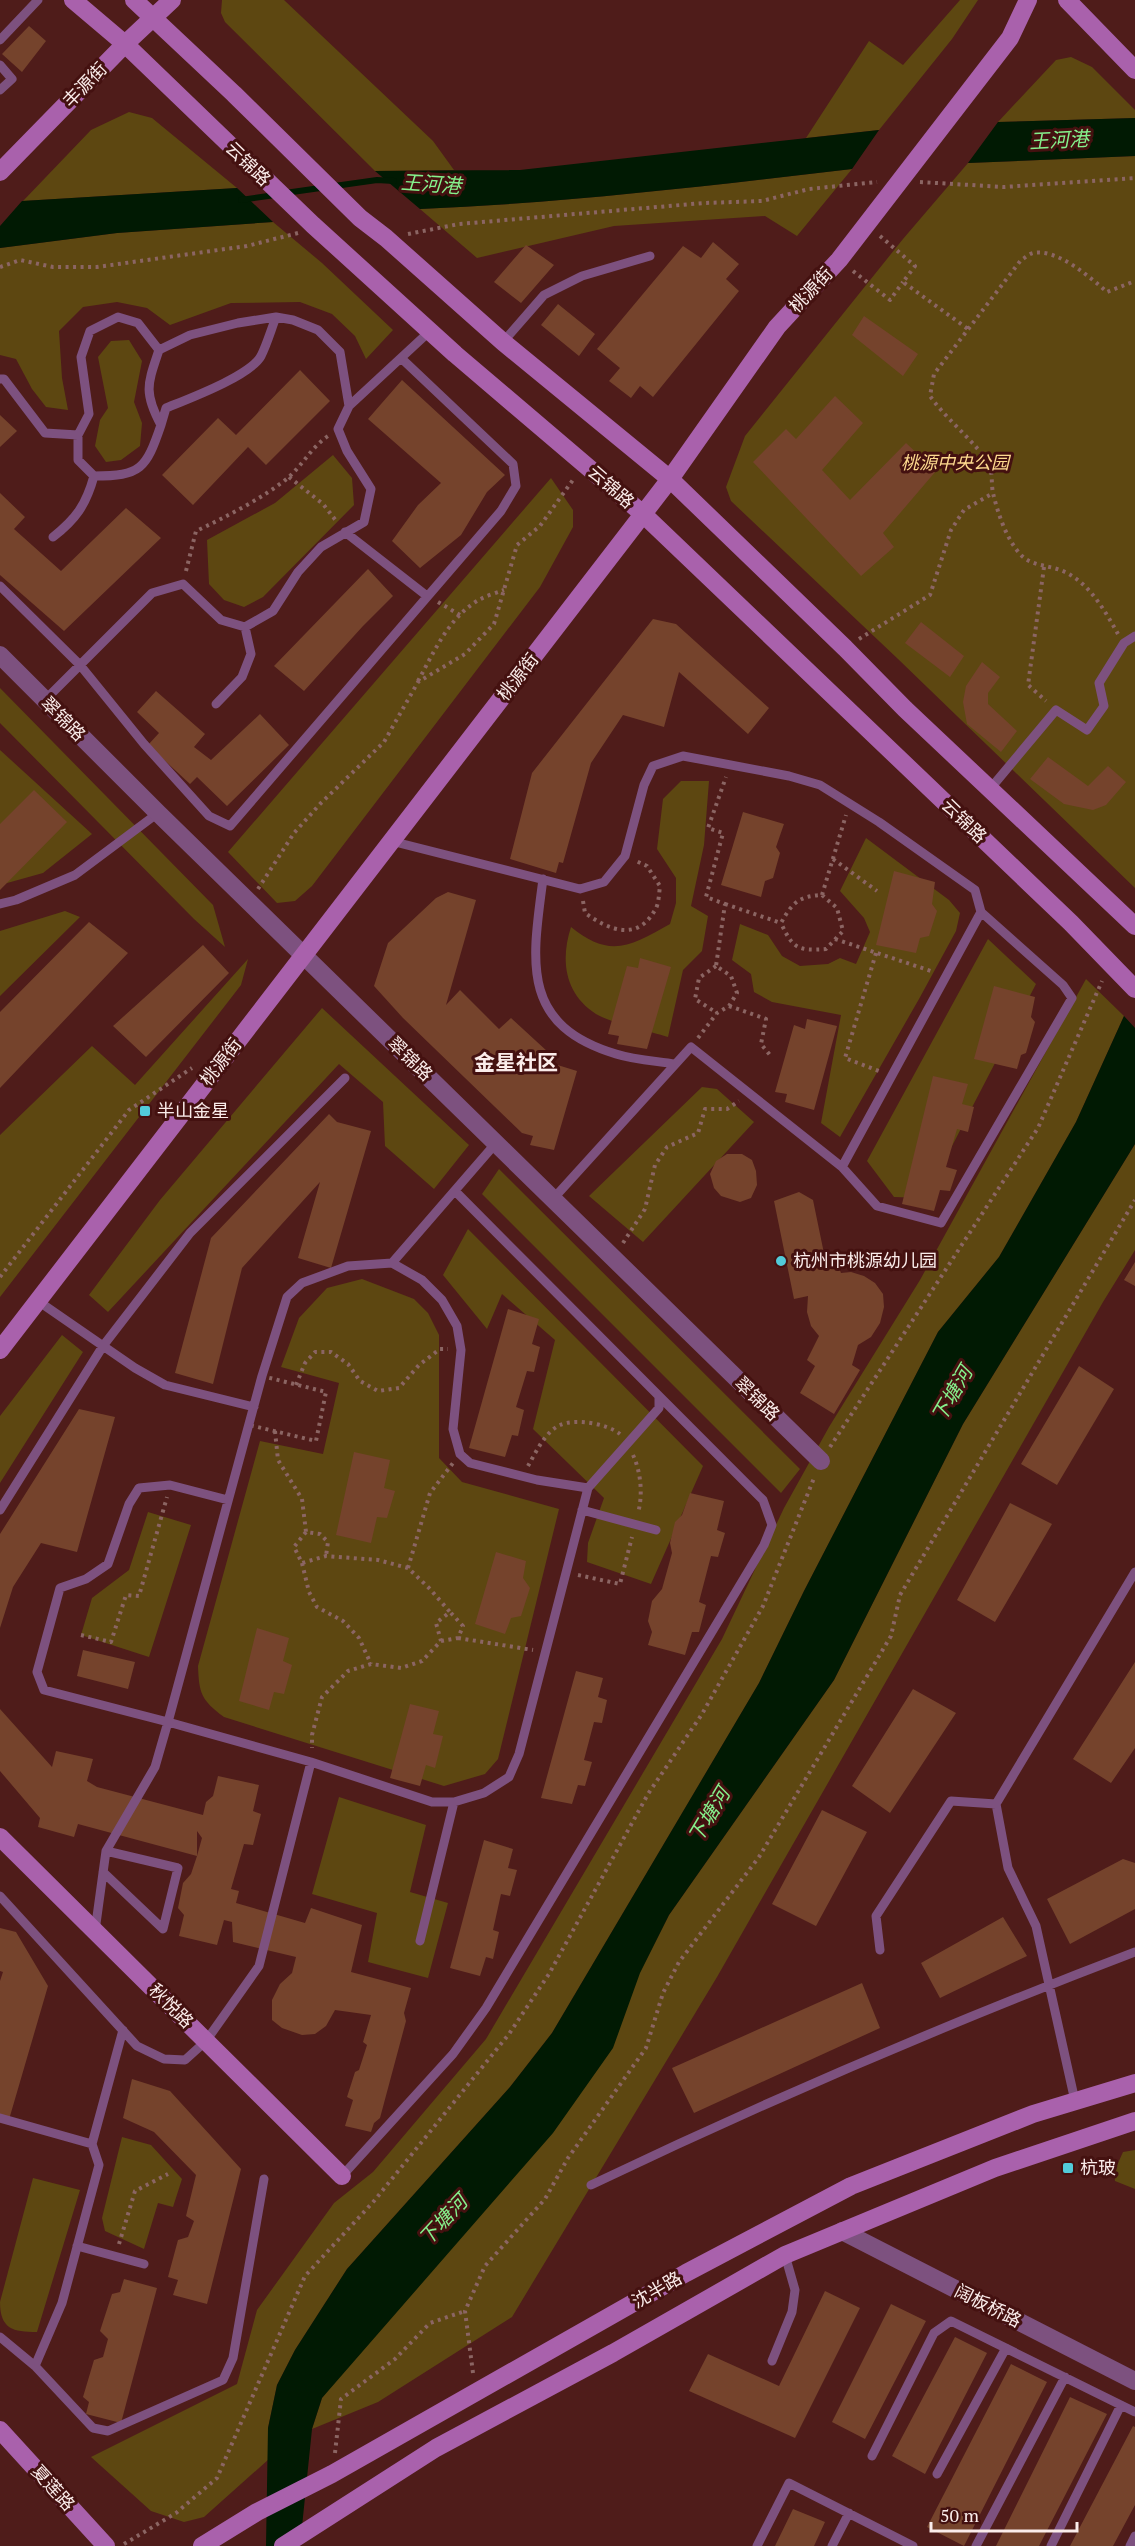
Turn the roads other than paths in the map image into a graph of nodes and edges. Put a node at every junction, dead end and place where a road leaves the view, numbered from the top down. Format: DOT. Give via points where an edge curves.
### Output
graph roads {
  1 [pos="38,0"];
  2 [pos="73,0"];
  3 [pos="134,0"];
  4 [pos="172,0"];
  5 [pos="1028,0"];
  6 [pos="1067,0"];
  7 [pos="154,18"];
  8 [pos="0,40"];
  9 [pos="125,44"];
  10 [pos="0,65"];
  11 [pos="1135,70"];
  12 [pos="0,90"];
  13 [pos="0,172"];
  14 [pos="650,256"];
  15 [pos="276,317"];
  16 [pos="430,331"];
  17 [pos="503,342"];
  18 [pos="159,350"];
  19 [pos="401,358"];
  20 [pos="0,379"];
  21 [pos="349,405"];
  22 [pos="161,425"];
  23 [pos="78,435"];
  24 [pos="94,476"];
  25 [pos="670,479"];
  26 [pos="643,514"];
  27 [pos="345,532"];
  28 [pos="53,537"];
  29 [pos="0,586"];
  30 [pos="427,596"];
  31 [pos="245,627"];
  32 [pos="1135,636"];
  33 [pos="0,655"];
  34 [pos="80,665"];
  35 [pos="45,701"];
  36 [pos="216,704"];
  37 [pos="990,789"];
  38 [pos="158,813"];
  39 [pos="391,841"];
  40 [pos="543,879"];
  41 [pos="0,904"];
  42 [pos="981,912"];
  43 [pos="1135,926"];
  44 [pos="303,956"];
  45 [pos="1135,989"];
  46 [pos="675,1064"];
  47 [pos="345,1078"];
  48 [pos="496,1143"];
  49 [pos="842,1167"];
  50 [pos="455,1191"];
  51 [pos="553,1198"];
  52 [pos="392,1263"];
  53 [pos="38,1300"];
  54 [pos="103,1346"];
  55 [pos="0,1350"];
  56 [pos="660,1396"];
  57 [pos="254,1407"];
  58 [pos="821,1461"];
  59 [pos="588,1488"];
  60 [pos="228,1500"];
  61 [pos="0,1510"];
  62 [pos="582,1510"];
  63 [pos="656,1530"];
  64 [pos="1135,1572"];
  65 [pos="168,1722"];
  66 [pos="311,1762"];
  67 [pos="454,1802"];
  68 [pos="996,1804"];
  69 [pos="0,1837"];
  70 [pos="106,1851"];
  71 [pos="103,1872"];
  72 [pos="0,1896"];
  73 [pos="95,1931"];
  74 [pos="420,1941"];
  75 [pos="880,1950"];
  76 [pos="1135,1952"];
  77 [pos="1049,1984"];
  78 [pos="123,2030"];
  79 [pos="206,2041"];
  80 [pos="1135,2083"];
  81 [pos="1075,2101"];
  82 [pos="0,2118"];
  83 [pos="1135,2121"];
  84 [pos="92,2144"];
  85 [pos="342,2175"];
  86 [pos="264,2179"];
  87 [pos="591,2185"];
  88 [pos="842,2231"];
  89 [pos="77,2246"];
  90 [pos="785,2254"];
  91 [pos="144,2264"];
  92 [pos="0,2337"];
  93 [pos="1006,2348"];
  94 [pos="772,2361"];
  95 [pos="35,2366"];
  96 [pos="1065,2377"];
  97 [pos="1135,2381"];
  98 [pos="1121,2405"];
  99 [pos="1135,2412"];
  100 [pos="0,2430"];
  101 [pos="872,2456"];
  102 [pos="937,2474"];
  103 [pos="849,2513"];
  104 [pos="1135,2536"];
  105 [pos="106,2546"];
  106 [pos="202,2546"];
  107 [pos="283,2546"];
  108 [pos="757,2546"];
  109 [pos="832,2546"];
  110 [pos="912,2546"];
  111 [pos="976,2546"];
  112 [pos="1051,2546"];
  113 [pos="1130,2546"];
  1 -- 8 [label="lane"];
  2 -- 9 [label="main road, 云锦路"];
  3 -- 7 [label="main road"];
  4 -- 7 [label="main road, 丰源街"];
  5 -- 25 [label="main road, 桃源街" via="1010,38 839,260 777,327"];
  6 -- 11 [label="main road"];
  7 -- 9 [label="main road, 丰源街"];
  7 -- 17 [label="main road" via="360,218"];
  9 -- 13 [label="main road, 丰源街"];
  9 -- 16 [label="main road, 云锦路" via="314,227"];
  10 -- 12 [label="lane" via="12,79"];
  14 -- 17 [label="lane" via="582,276 544,295"];
  15 -- 18 [label="lane" via="190,335"];
  15 -- 21 [label="lane" via="318,330 340,352"];
  15 -- 22 [label="lane" via="260,358 247,370 166,408"];
  16 -- 19 [label="lane"];
  16 -- 26 [label="main road, 云锦路"];
  17 -- 25 [label="main road"];
  18 -- 22 [label="lane" via="147,386"];
  18 -- 23 [label="lane" via="138,322 118,317 90,331 81,357 89,414"];
  19 -- 21 [label="lane"];
  19 -- 30 [label="lane" via="513,464 516,486 501,511"];
  20 -- 23 [label="lane" via="4,379 45,433"];
  21 -- 27 [label="lane" via="338,429 371,489 364,522"];
  22 -- 24 [label="lane" via="142,466 123,476"];
  23 -- 24 [label="lane" via="78,460"];
  24 -- 28 [label="lane" via="87,499 71,523"];
  25 -- 26 [label="main road, 桃源街"];
  25 -- 37 [label="main road"];
  26 -- 39 [label="main road, 桃源街"];
  26 -- 45 [label="main road, 云锦路"];
  27 -- 30 [label="lane"];
  27 -- 31 [label="lane" via="321,547 298,572 273,611"];
  29 -- 34 [label="lane"];
  30 -- 34 [label="lane" via="230,826 209,816"];
  31 -- 34 [label="lane" via="221,620 183,584 152,593"];
  31 -- 36 [label="lane" via="251,654 242,677"];
  32 -- 37 [label="lane" via="1124,643 1099,683 1104,706 1087,730 1056,710"];
  33 -- 35 [label="street, 翠锦路"];
  34 -- 35 [label="lane"];
  35 -- 38 [label="street, 翠锦路"];
  37 -- 43 [label="main road"];
  38 -- 41 [label="lane" via="75,875"];
  38 -- 44 [label="street, 翠锦路"];
  39 -- 40 [label="lane"];
  39 -- 44 [label="main road, 桃源街"];
  40 -- 42 [label="lane" via="580,889 604,882 625,856 653,766 683,756 789,776 820,786 975,890"];
  40 -- 46 [label="lane" via="535,971 542,998 559,1024 588,1044 618,1055"];
  42 -- 49 [label="lane"];
  42 -- 49 [label="lane" via="1063,985 1072,998 941,1223 877,1206"];
  44 -- 48 [label="street, 翠锦路"];
  44 -- 53 [label="main road, 桃源街"];
  46 -- 49 [label="lane" via="691,1047"];
  46 -- 51 [label="lane"];
  47 -- 54 [label="lane" via="190,1233"];
  48 -- 50 [label="lane"];
  48 -- 51 [label="street, 翠锦路"];
  50 -- 52 [label="lane"];
  50 -- 56 [label="lane"];
  51 -- 58 [label="street, 翠锦路"];
  52 -- 57 [label="lane" via="348,1266 302,1283 287,1297"];
  52 -- 59 [label="lane" via="422,1280 442,1300 457,1326 461,1350 453,1429 460,1454 470,1463"];
  53 -- 54 [label="lane"];
  53 -- 55 [label="main road, 桃源街"];
  54 -- 57 [label="lane" via="165,1385"];
  54 -- 61 [label="lane"];
  56 -- 59 [label="lane" via="659,1408"];
  56 -- 85 [label="lane" via="763,1500 772,1525 764,1545 486,2008 453,2054"];
  57 -- 60 [label="lane"];
  59 -- 62 [label="lane"];
  60 -- 65 [label="lane"];
  60 -- 65 [label="lane" via="170,1485 139,1488 129,1504 108,1563 86,1579 60,1588 37,1672 44,1690"];
  62 -- 63 [label="lane"];
  62 -- 67 [label="lane" via="519,1754 509,1777 484,1793"];
  64 -- 68 [label="lane"];
  65 -- 66 [label="lane"];
  65 -- 70 [label="lane" via="155,1767"];
  66 -- 67 [label="lane" via="432,1802"];
  66 -- 79 [label="lane" via="259,1966"];
  67 -- 74 [label="lane"];
  68 -- 75 [label="lane" via="951,1801 876,1916"];
  68 -- 77 [label="lane" via="1008,1868 1036,1926"];
  69 -- 73 [label="main road, 秋悦路"];
  70 -- 71 [label="lane"];
  70 -- 71 [label="lane" via="178,1868 163,1929"];
  71 -- 73 [label="lane"];
  72 -- 78 [label="lane"];
  73 -- 79 [label="main road, 秋悦路"];
  76 -- 77 [label="lane"];
  77 -- 81 [label="lane"];
  77 -- 87 [label="lane" via="705,2131"];
  78 -- 79 [label="lane" via="137,2046 164,2059 185,2060"];
  78 -- 84 [label="lane"];
  79 -- 85 [label="main road, 秋悦路"];
  80 -- 81 [label="main road, 沈半路"];
  81 -- 106 [label="main road, 沈半路" via="851,2186 686,2273"];
  82 -- 84 [label="lane"];
  83 -- 88 [label="main road, 沈半路" via="995,2168"];
  84 -- 89 [label="lane" via="99,2165"];
  86 -- 95 [label="lane" via="233,2358 223,2380 108,2431 93,2428"];
  88 -- 90 [label="main road, 沈半路"];
  88 -- 97 [label="street, 阔板桥路"];
  89 -- 91 [label="lane"];
  89 -- 95 [label="lane" via="62,2303"];
  90 -- 94 [label="lane" via="795,2290 792,2312"];
  90 -- 107 [label="main road, 沈半路" via="436,2448"];
  92 -- 95 [label="lane"];
  93 -- 96 [label="lane"];
  93 -- 101 [label="lane" via="951,2321 934,2333"];
  93 -- 102 [label="lane"];
  96 -- 98 [label="lane"];
  96 -- 111 [label="lane"];
  98 -- 99 [label="lane"];
  98 -- 112 [label="lane"];
  100 -- 105 [label="main road, 夏莲路"];
  103 -- 108 [label="lane" via="789,2483"];
  103 -- 109 [label="lane"];
  103 -- 110 [label="lane"];
  104 -- 113 [label="lane"];
}
